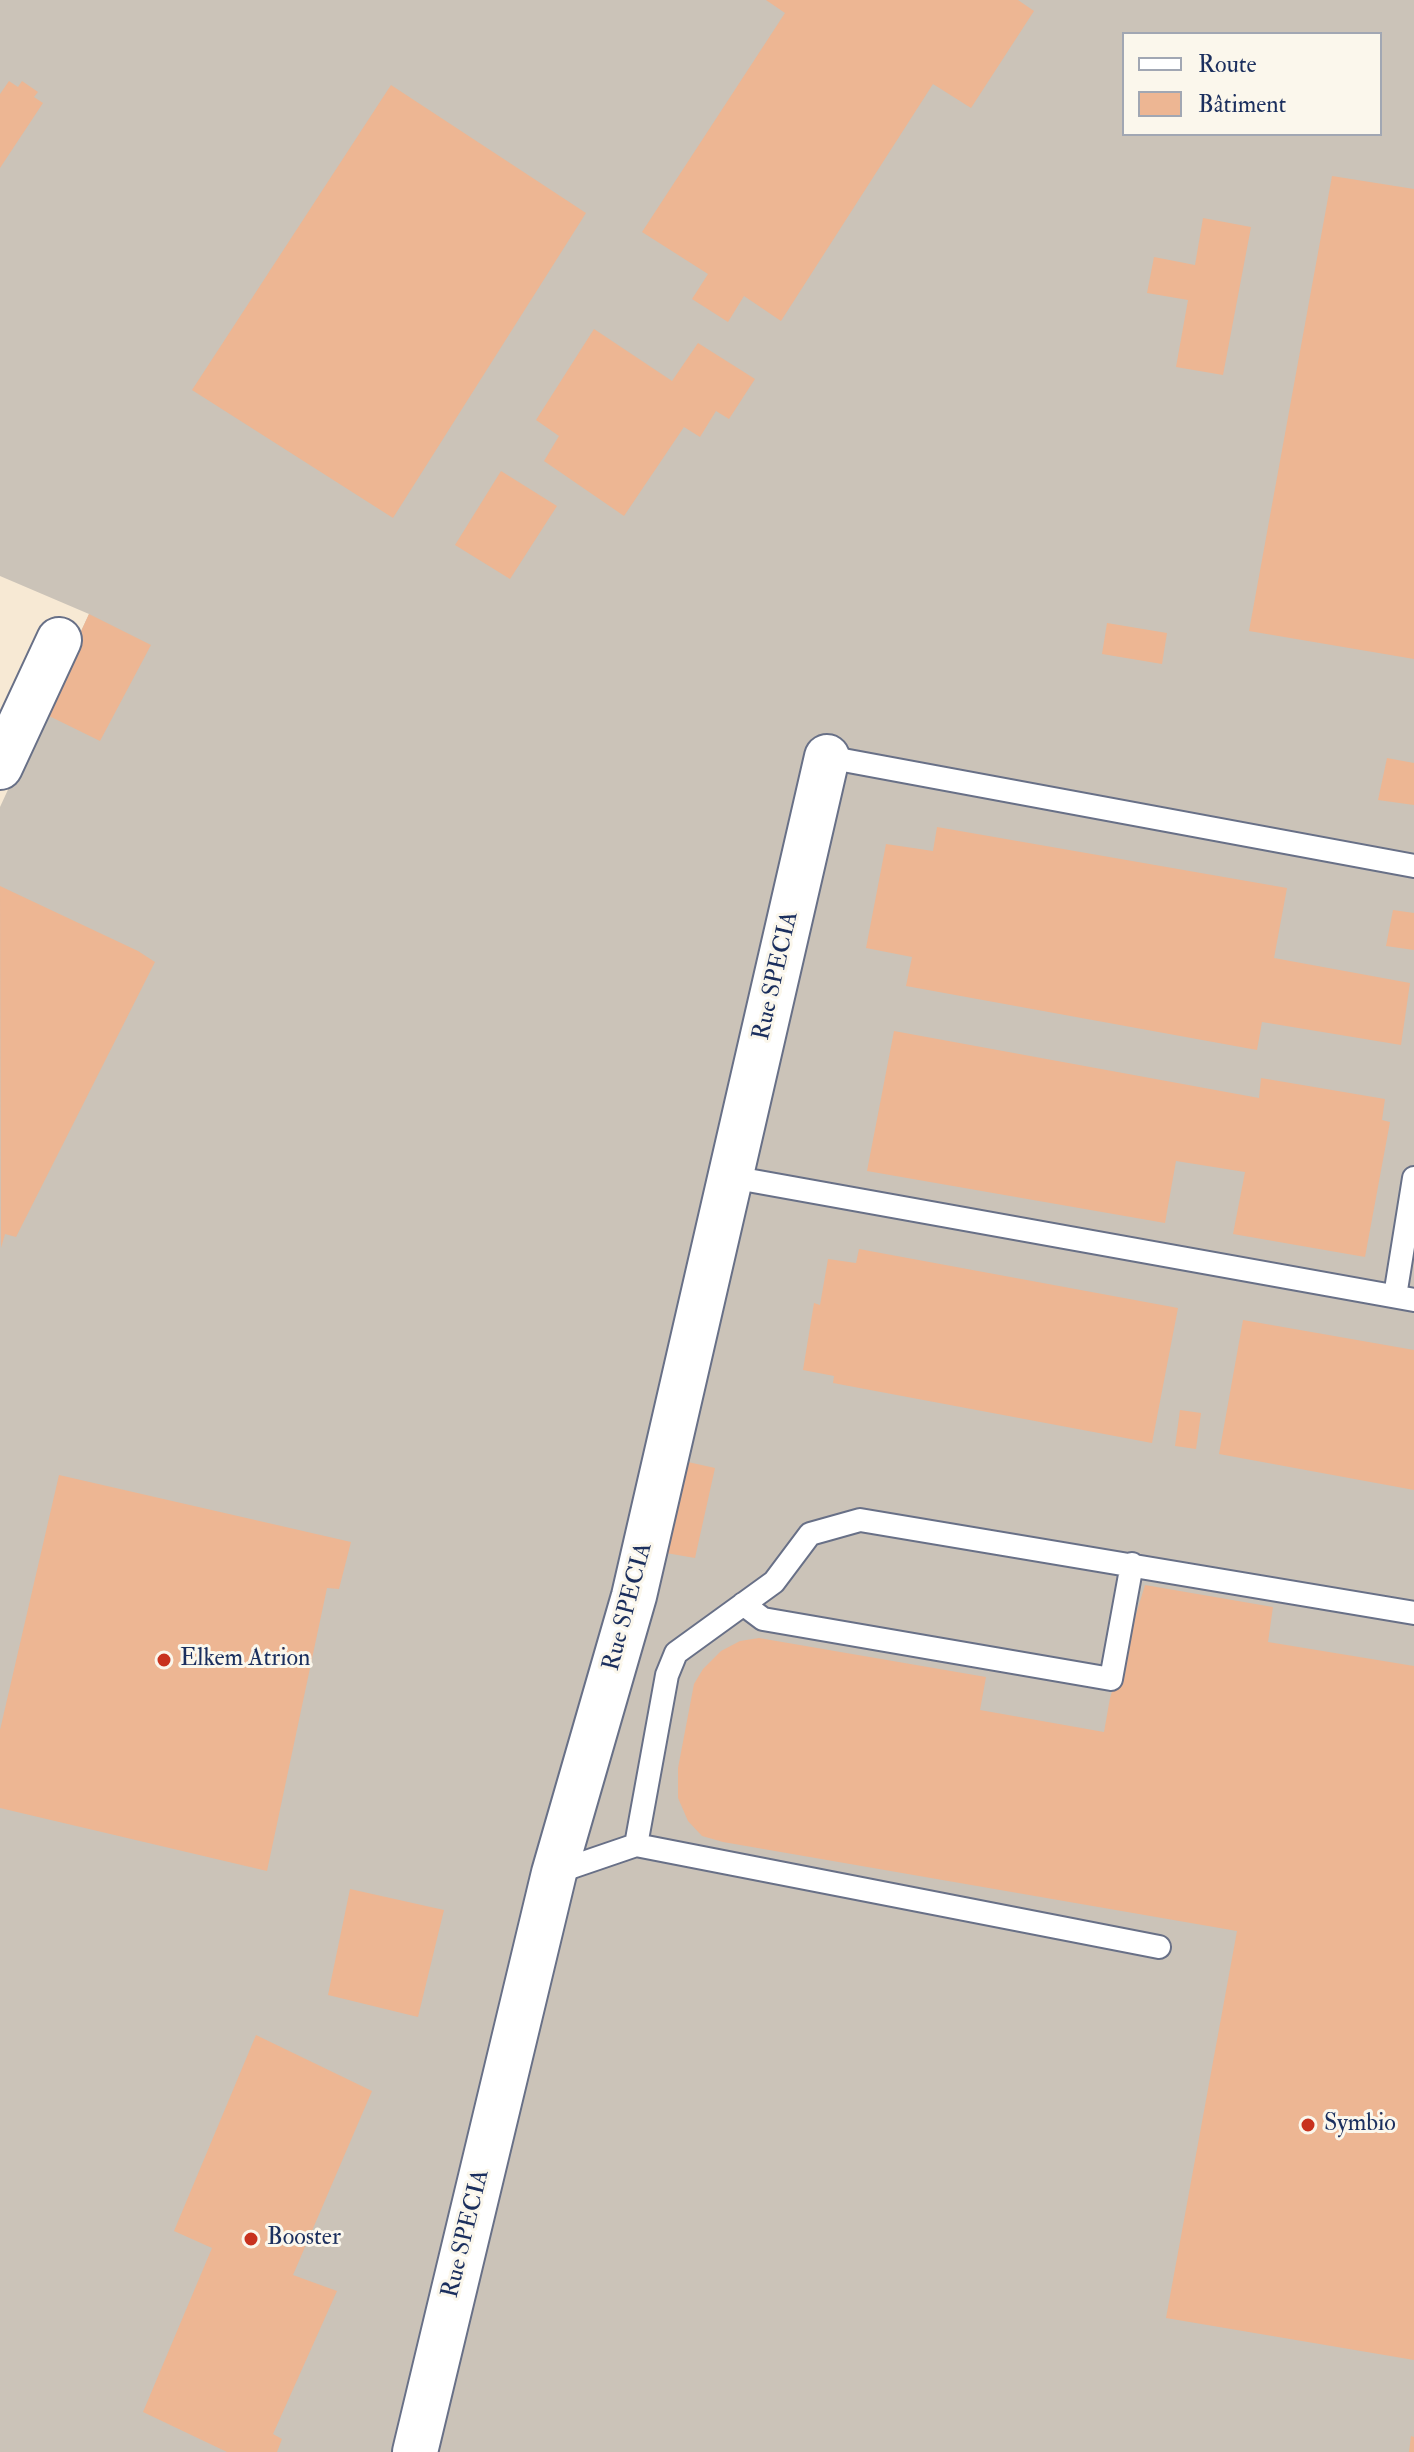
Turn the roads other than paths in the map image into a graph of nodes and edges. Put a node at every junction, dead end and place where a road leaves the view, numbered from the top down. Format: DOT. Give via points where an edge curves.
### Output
graph roads {
  1 [pos="59,640"];
  2 [pos="827,757"];
  3 [pos="0,767"];
  4 [pos="1414,866"];
  5 [pos="731,1177"];
  6 [pos="1414,1178"];
  7 [pos="1404,1298"];
  8 [pos="1132,1564"];
  9 [pos="743,1604"];
  10 [pos="1414,1613"];
  11 [pos="636,1845"];
  12 [pos="554,1873"];
  13 [pos="1159,1947"];
  14 [pos="415,2452"];
  1 -- 3 [label="street"];
  2 -- 4 [label="lane"];
  2 -- 5 [label="street, Rue SPECIA"];
  5 -- 7 [label="lane"];
  5 -- 12 [label="street, Rue SPECIA" via="634,1596"];
  6 -- 7 [label="lane"];
  8 -- 9 [label="lane" via="860,1520 810,1534 774,1582"];
  8 -- 9 [label="lane" via="1111,1679 763,1619"];
  8 -- 10 [label="lane"];
  9 -- 11 [label="lane" via="676,1653 667,1675"];
  11 -- 12 [label="lane"];
  11 -- 13 [label="lane"];
  12 -- 14 [label="street, Rue SPECIA"];
}
